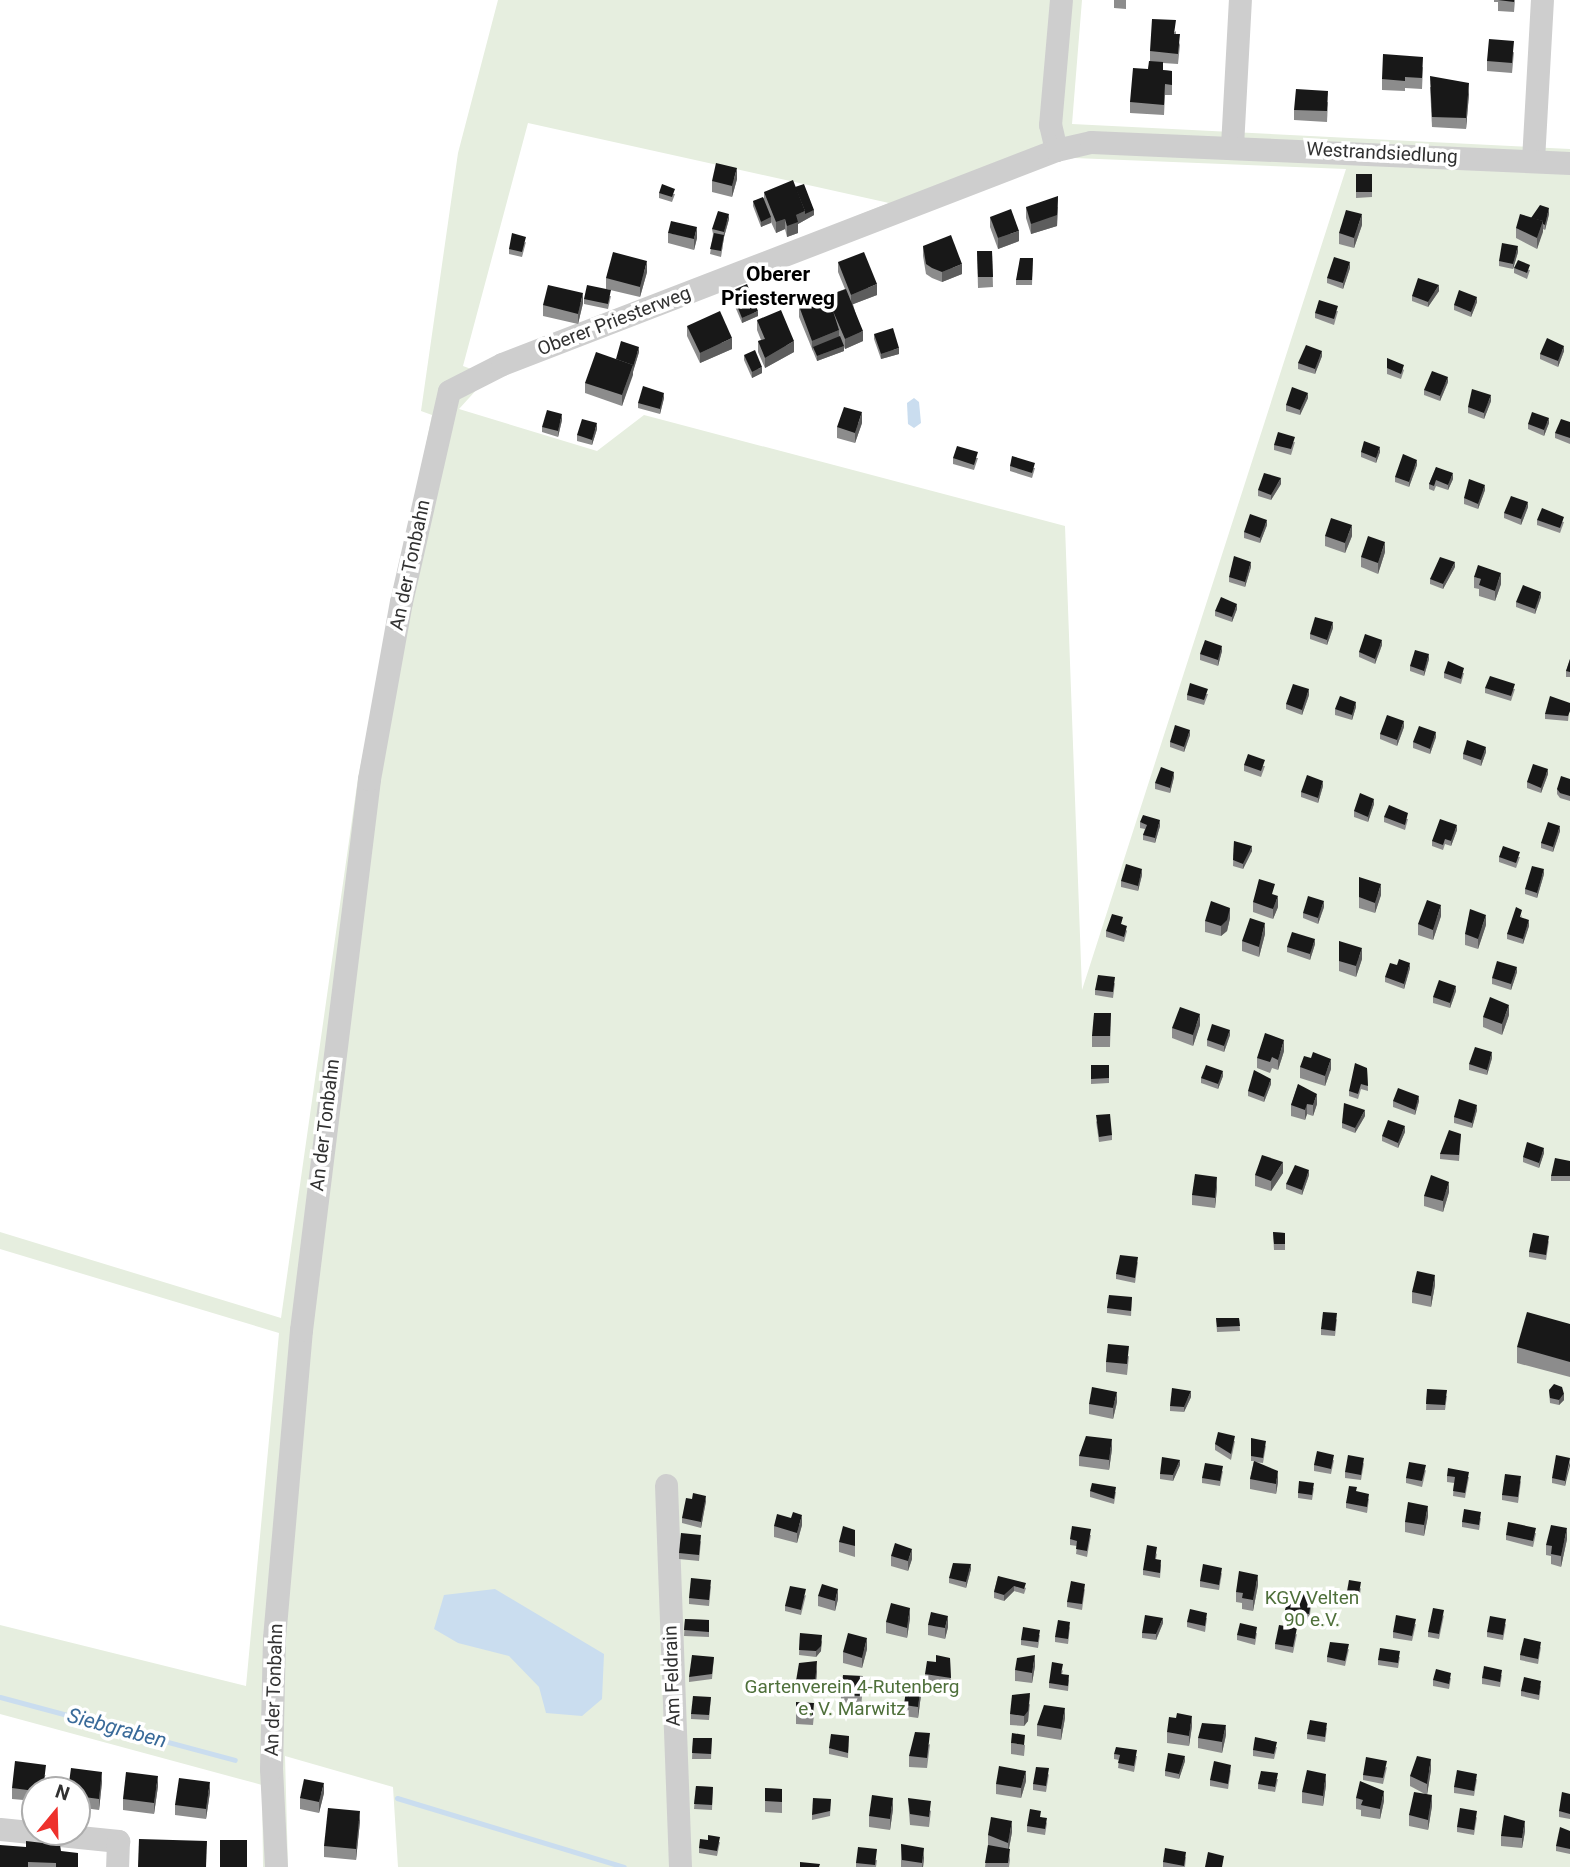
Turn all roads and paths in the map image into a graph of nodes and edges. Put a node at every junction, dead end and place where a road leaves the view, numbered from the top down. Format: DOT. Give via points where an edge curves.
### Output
graph roads {
  1 [pos="1061,0"];
  2 [pos="1240,0"];
  3 [pos="1542,0"];
  4 [pos="1232,146"];
  5 [pos="1056,150"];
  6 [pos="1533,160"];
  7 [pos="1570,163"];
  8 [pos="449,391"];
  9 [pos="666,1485"];
  10 [pos="0,1829"];
  11 [pos="117,1867"];
  12 [pos="276,1867"];
  13 [pos="680,1867"];
  1 -- 5 [label="street" via="1050,125"];
  2 -- 4 [label="street"];
  3 -- 6 [label="street"];
  4 -- 5 [label="street, Westrandsiedlung" via="1091,142"];
  4 -- 6 [label="street, Westrandsiedlung"];
  5 -- 8 [label="street, Oberer Priesterweg" via="502,364"];
  6 -- 7 [label="street, Westrandsiedlung"];
  8 -- 12 [label="street, An der Tonbahn" via="401,601 369,779 301,1329 274,1638 271,1769"];
  9 -- 13 [label="street, Am Feldrain"];
  10 -- 11 [label="street" via="118,1841"];
}
